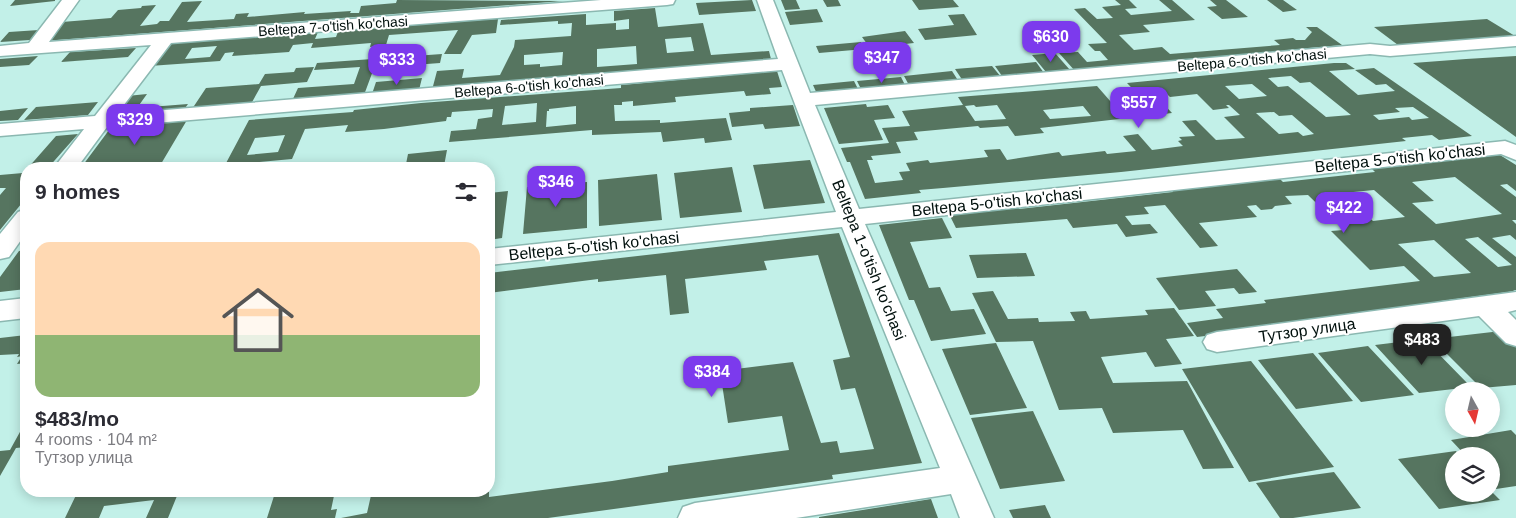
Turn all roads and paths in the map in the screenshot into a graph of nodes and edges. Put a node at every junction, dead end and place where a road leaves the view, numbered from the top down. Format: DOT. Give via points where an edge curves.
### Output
graph roads {
  1 [pos="71,0"];
  2 [pos="667,0"];
  3 [pos="765,0"];
  4 [pos="166,38"];
  5 [pos="1516,41"];
  6 [pos="34,48"];
  7 [pos="0,51"];
  8 [pos="789,64"];
  9 [pos="804,100"];
  10 [pos="102,121"];
  11 [pos="0,130"];
  12 [pos="1511,150"];
  13 [pos="70,162"];
  14 [pos="851,218"];
  15 [pos="20,225"];
  16 [pos="0,251"];
  17 [pos="495,256"];
  18 [pos="1516,301"];
  19 [pos="1485,306"];
  20 [pos="20,309"];
  21 [pos="0,311"];
  22 [pos="1516,336"];
  23 [pos="1217,342"];
  24 [pos="960,479"];
  25 [pos="695,518"];
  26 [pos="977,518"];
  1 -- 6 [label="street"];
  2 -- 4 [label="street, Beltepa 7-o'tish ko'chasi"];
  3 -- 8 [label="street, Beltepa 1-o'tish ko'chasi"];
  4 -- 6 [label="street, Beltepa 7-o'tish ko'chasi"];
  4 -- 10 [label="street"];
  5 -- 9 [label="street, Beltepa 6-o'tish ko'chasi" via="1370,50"];
  6 -- 7 [label="street, Beltepa 7-o'tish ko'chasi"];
  8 -- 9 [label="street, Beltepa 1-o'tish ko'chasi"];
  8 -- 10 [label="street, Beltepa 6-o'tish ko'chasi"];
  9 -- 14 [label="street, Beltepa 1-o'tish ko'chasi"];
  10 -- 11 [label="street, Beltepa 6-o'tish ko'chasi"];
  10 -- 13 [label="street"];
  12 -- 14 [label="street, Beltepa 5-o'tish ko'chasi"];
  14 -- 17 [label="street, Beltepa 5-o'tish ko'chasi"];
  14 -- 24 [label="street, Beltepa 1-o'tish ko'chasi"];
  15 -- 16 [label="street"];
  18 -- 19 [label="street, Тутзор улица"];
  19 -- 22 [label="street"];
  19 -- 23 [label="street, Тутзор улица"];
  20 -- 21 [label="street"];
  24 -- 25 [label="street"];
  24 -- 26 [label="street, Beltepa 1-o'tish ko'chasi"];
}
